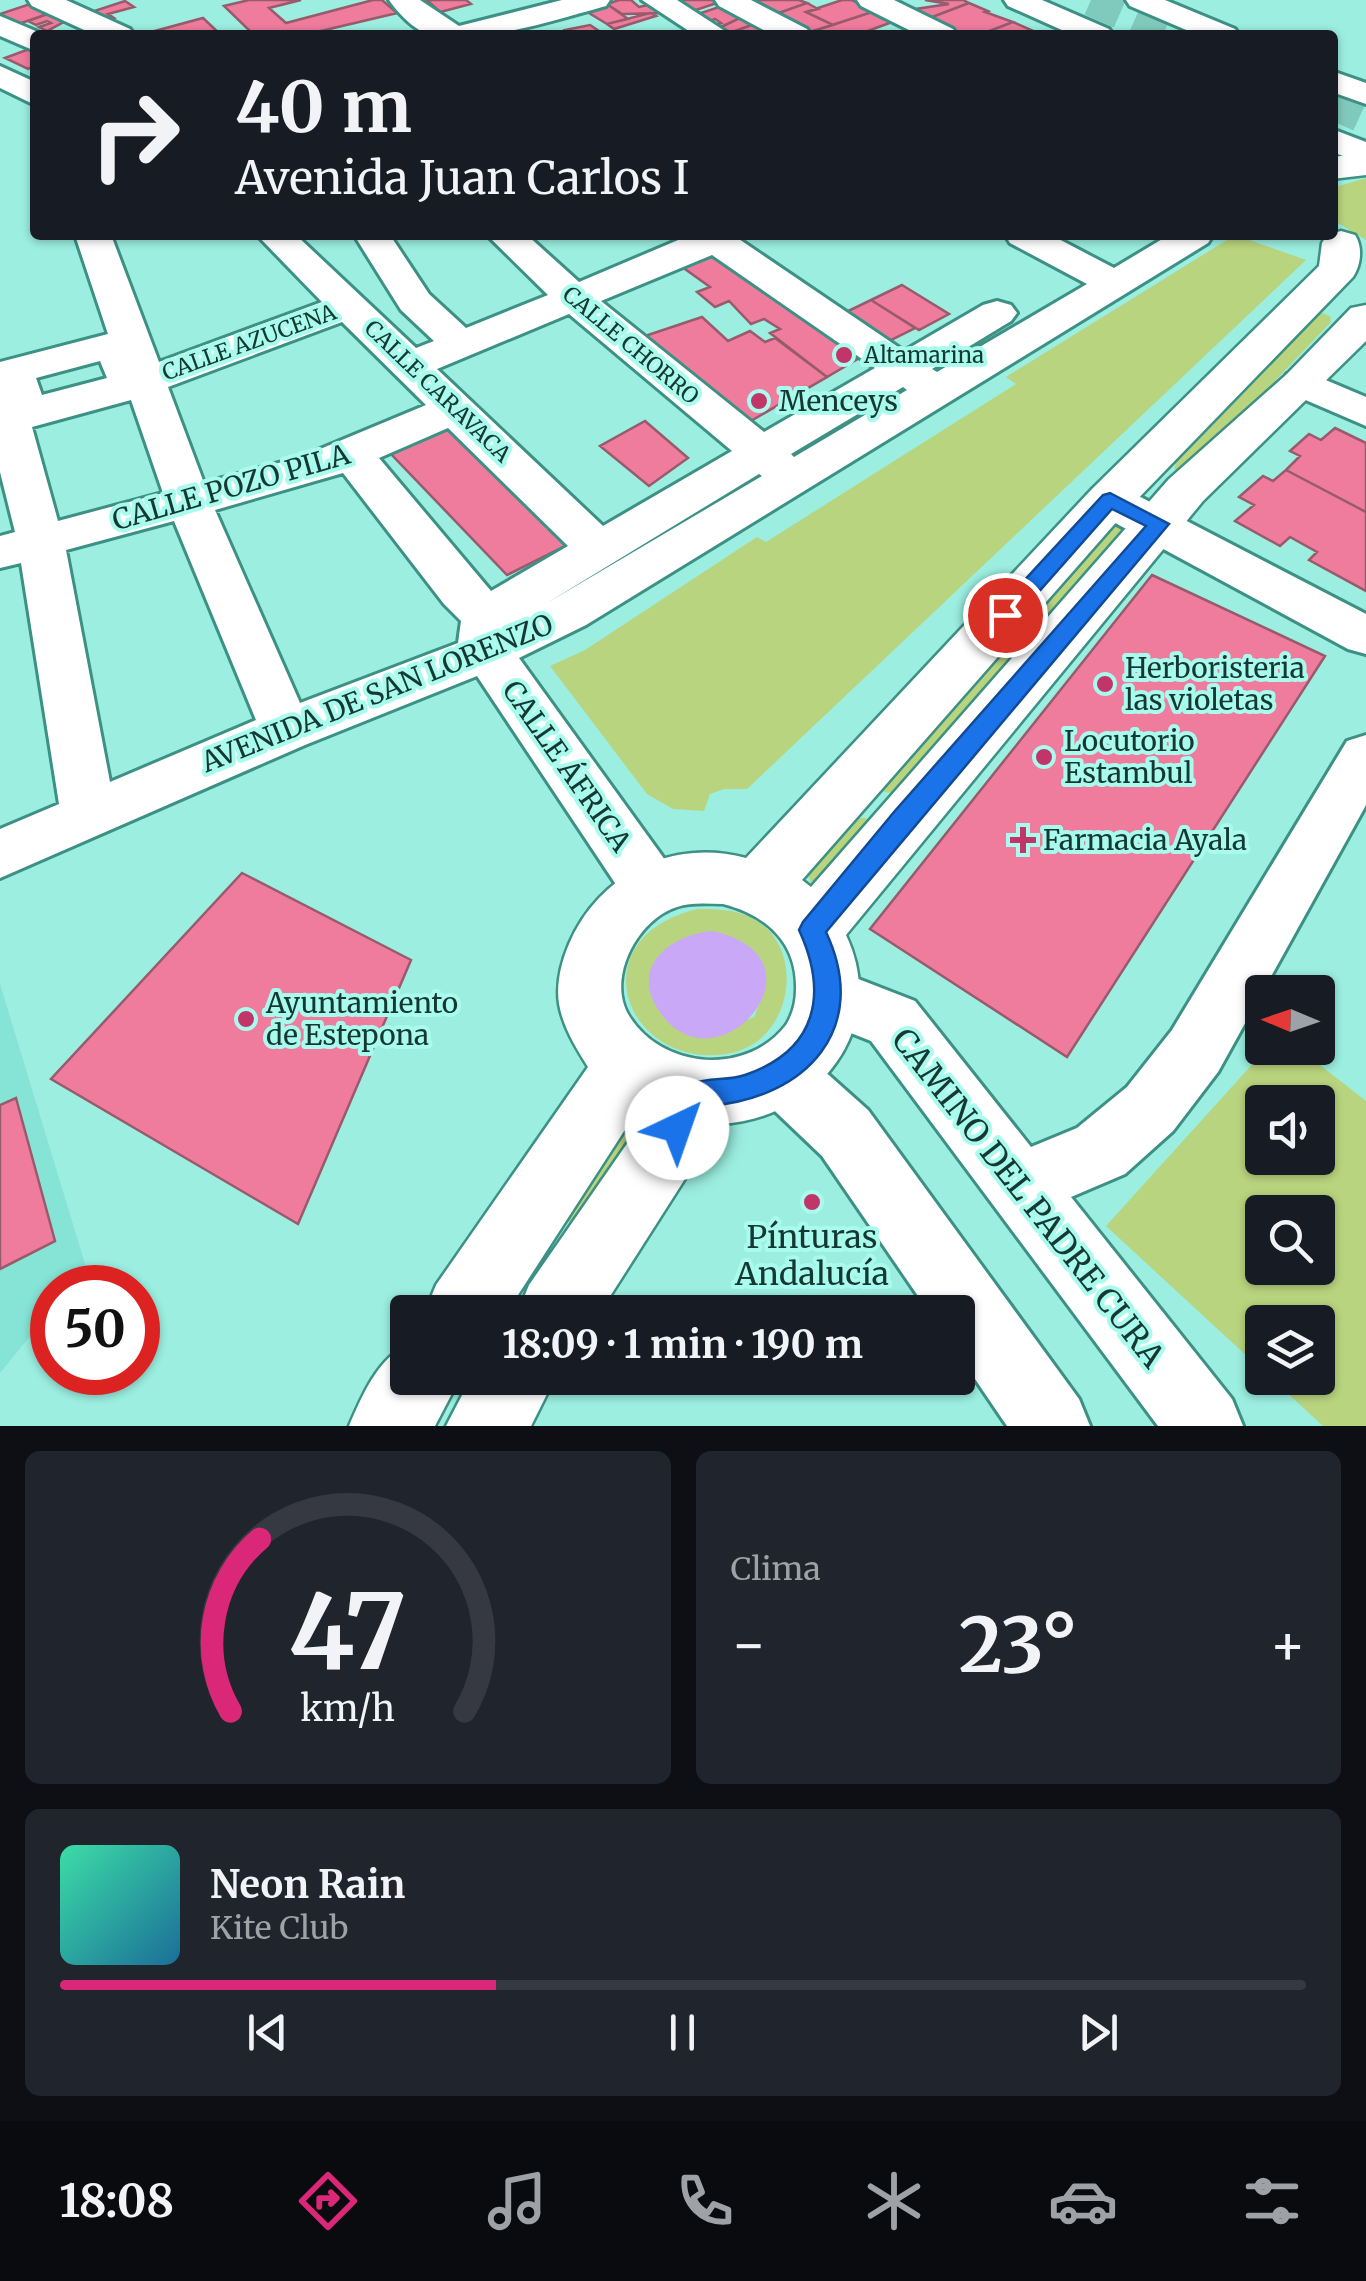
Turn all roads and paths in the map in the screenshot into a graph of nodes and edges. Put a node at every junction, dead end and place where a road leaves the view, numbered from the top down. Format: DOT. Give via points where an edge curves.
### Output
graph roads {
  1 [pos="26,0"];
  2 [pos="42,0"];
  3 [pos="403,0"];
  4 [pos="656,0"];
  5 [pos="729,0"];
  6 [pos="871,0"];
  7 [pos="1018,0"];
  8 [pos="1140,0"];
  9 [pos="0,8"];
  10 [pos="589,11"];
  11 [pos="0,25"];
  12 [pos="108,30"];
  13 [pos="443,30"];
  14 [pos="488,30"];
  15 [pos="707,30"];
  16 [pos="786,30"];
  17 [pos="932,30"];
  18 [pos="1087,30"];
  19 [pos="1212,30"];
  20 [pos="30,40"];
  21 [pos="0,75"];
  22 [pos="1338,82"];
  23 [pos="30,89"];
  24 [pos="1366,94"];
  25 [pos="1338,141"];
  26 [pos="1366,154"];
  27 [pos="1366,164"];
  28 [pos="1338,167"];
  29 [pos="94,240"];
  30 [pos="280,240"];
  31 [pos="375,240"];
  32 [pos="510,240"];
  33 [pos="705,240"];
  34 [pos="716,240"];
  35 [pos="1032,240"];
  36 [pos="1159,240"];
  37 [pos="1344,244"];
  38 [pos="1096,274"];
  39 [pos="574,298"];
  40 [pos="350,305"];
  41 [pos="1366,317"];
  42 [pos="461,345"];
  43 [pos="131,364"];
  44 [pos="411,365"];
  45 [pos="920,380"];
  46 [pos="1302,383"];
  47 [pos="10,394"];
  48 [pos="457,408"];
  49 [pos="1366,414"];
  50 [pos="351,453"];
  51 [pos="776,466"];
  52 [pos="1110,500"];
  53 [pos="188,501"];
  54 [pos="1159,524"];
  55 [pos="20,547"];
  56 [pos="598,549"];
  57 [pos="487,634"];
  58 [pos="1366,636"];
  59 [pos="286,730"];
  60 [pos="1366,756"];
  61 [pos="88,813"];
  62 [pos="0,854"];
  63 [pos="758,887"];
  64 [pos="652,889"];
  65 [pos="812,930"];
  66 [pos="830,996"];
  67 [pos="629,1065"];
  68 [pos="780,1073"];
  69 [pos="701,1093"];
  70 [pos="1020,1186"];
  71 [pos="473,1295"];
  72 [pos="567,1295"];
  73 [pos="409,1395"];
  74 [pos="505,1395"];
  75 [pos="389,1426"];
  76 [pos="486,1426"];
  77 [pos="1052,1426"];
  78 [pos="1205,1426"];
  1 -- 9 [label="street"];
  2 -- 12 [label="street"];
  3 -- 13 [label="street"];
  4 -- 15 [label="street"];
  5 -- 16 [label="street"];
  6 -- 17 [label="street"];
  7 -- 18 [label="street"];
  8 -- 19 [label="street"];
  10 -- 14 [label="street"];
  11 -- 20 [label="street"];
  21 -- 23 [label="street"];
  22 -- 24 [label="street"];
  25 -- 26 [label="street"];
  27 -- 28 [label="main road"];
  29 -- 43 [label="street"];
  30 -- 40 [label="street, CALLE CARAVACA"];
  31 -- 42 [label="street" via="415,302"];
  32 -- 39 [label="street, CALLE CHORRO"];
  33 -- 39 [label="street"];
  34 -- 45 [label="street"];
  35 -- 38 [label="street"];
  36 -- 38 [label="street, AVENIDA DE SAN LORENZO"];
  37 -- 52 [label="main road" via="1340,269"];
  38 -- 45 [label="street, AVENIDA DE SAN LORENZO"];
  39 -- 42 [label="street"];
  39 -- 51 [label="street, CALLE CHORRO"];
  40 -- 43 [label="street, CALLE AZUCENA"];
  40 -- 44 [label="street, CALLE CARAVACA"];
  41 -- 46 [label="main road"];
  42 -- 44 [label="street"];
  43 -- 47 [label="street, CALLE AZUCENA"];
  43 -- 53 [label="street"];
  44 -- 48 [label="street, CALLE CARAVACA"];
  45 -- 51 [label="street, AVENIDA DE SAN LORENZO"];
  46 -- 49 [label="street"];
  46 -- 54 [label="main road" via="1186,490"];
  47 -- 55 [label="street"];
  48 -- 50 [label="street, CALLE POZO PILA"];
  48 -- 56 [label="street, CALLE CARAVACA"];
  50 -- 53 [label="street, CALLE POZO PILA"];
  50 -- 57 [label="street, CALLE ÁFRICA"];
  51 -- 56 [label="street, AVENIDA DE SAN LORENZO"];
  51 -- 57 [label="street, AVENIDA DE SAN LORENZO" via="568,613"];
  52 -- 54 [label="street"];
  52 -- 63 [label="main road"];
  53 -- 55 [label="street, CALLE POZO PILA"];
  53 -- 59 [label="street"];
  54 -- 58 [label="street"];
  54 -- 65 [label="main road"];
  55 -- 61 [label="street"];
  56 -- 57 [label="street, AVENIDA DE SAN LORENZO"];
  57 -- 59 [label="street, AVENIDA DE SAN LORENZO"];
  57 -- 64 [label="street, CALLE ÁFRICA"];
  59 -- 61 [label="street, AVENIDA DE SAN LORENZO"];
  60 -- 70 [label="street" via="1195,1051 1150,1109 1102,1151"];
  61 -- 62 [label="street, AVENIDA DE SAN LORENZO"];
  63 -- 64 [label="main road" via="687,878"];
  63 -- 65 [label="main road" via="789,905"];
  64 -- 67 [label="main road" via="622,909 601,936 591,969 591,1003 604,1037"];
  65 -- 66 [label="main road" via="827,962"];
  66 -- 68 [label="main road" via="822,1026"];
  66 -- 70 [label="street, CAMINO DEL PADRE CURA" via="892,1021"];
  67 -- 69 [label="main road" via="662,1084"];
  67 -- 71 [label="main road"];
  68 -- 69 [label="main road" via="743,1090"];
  68 -- 77 [label="street" via="845,1133"];
  69 -- 72 [label="main road"];
  70 -- 78 [label="street, CAMINO DEL PADRE CURA"];
  73 -- 75 [label="main road"];
  74 -- 76 [label="main road"];
}
